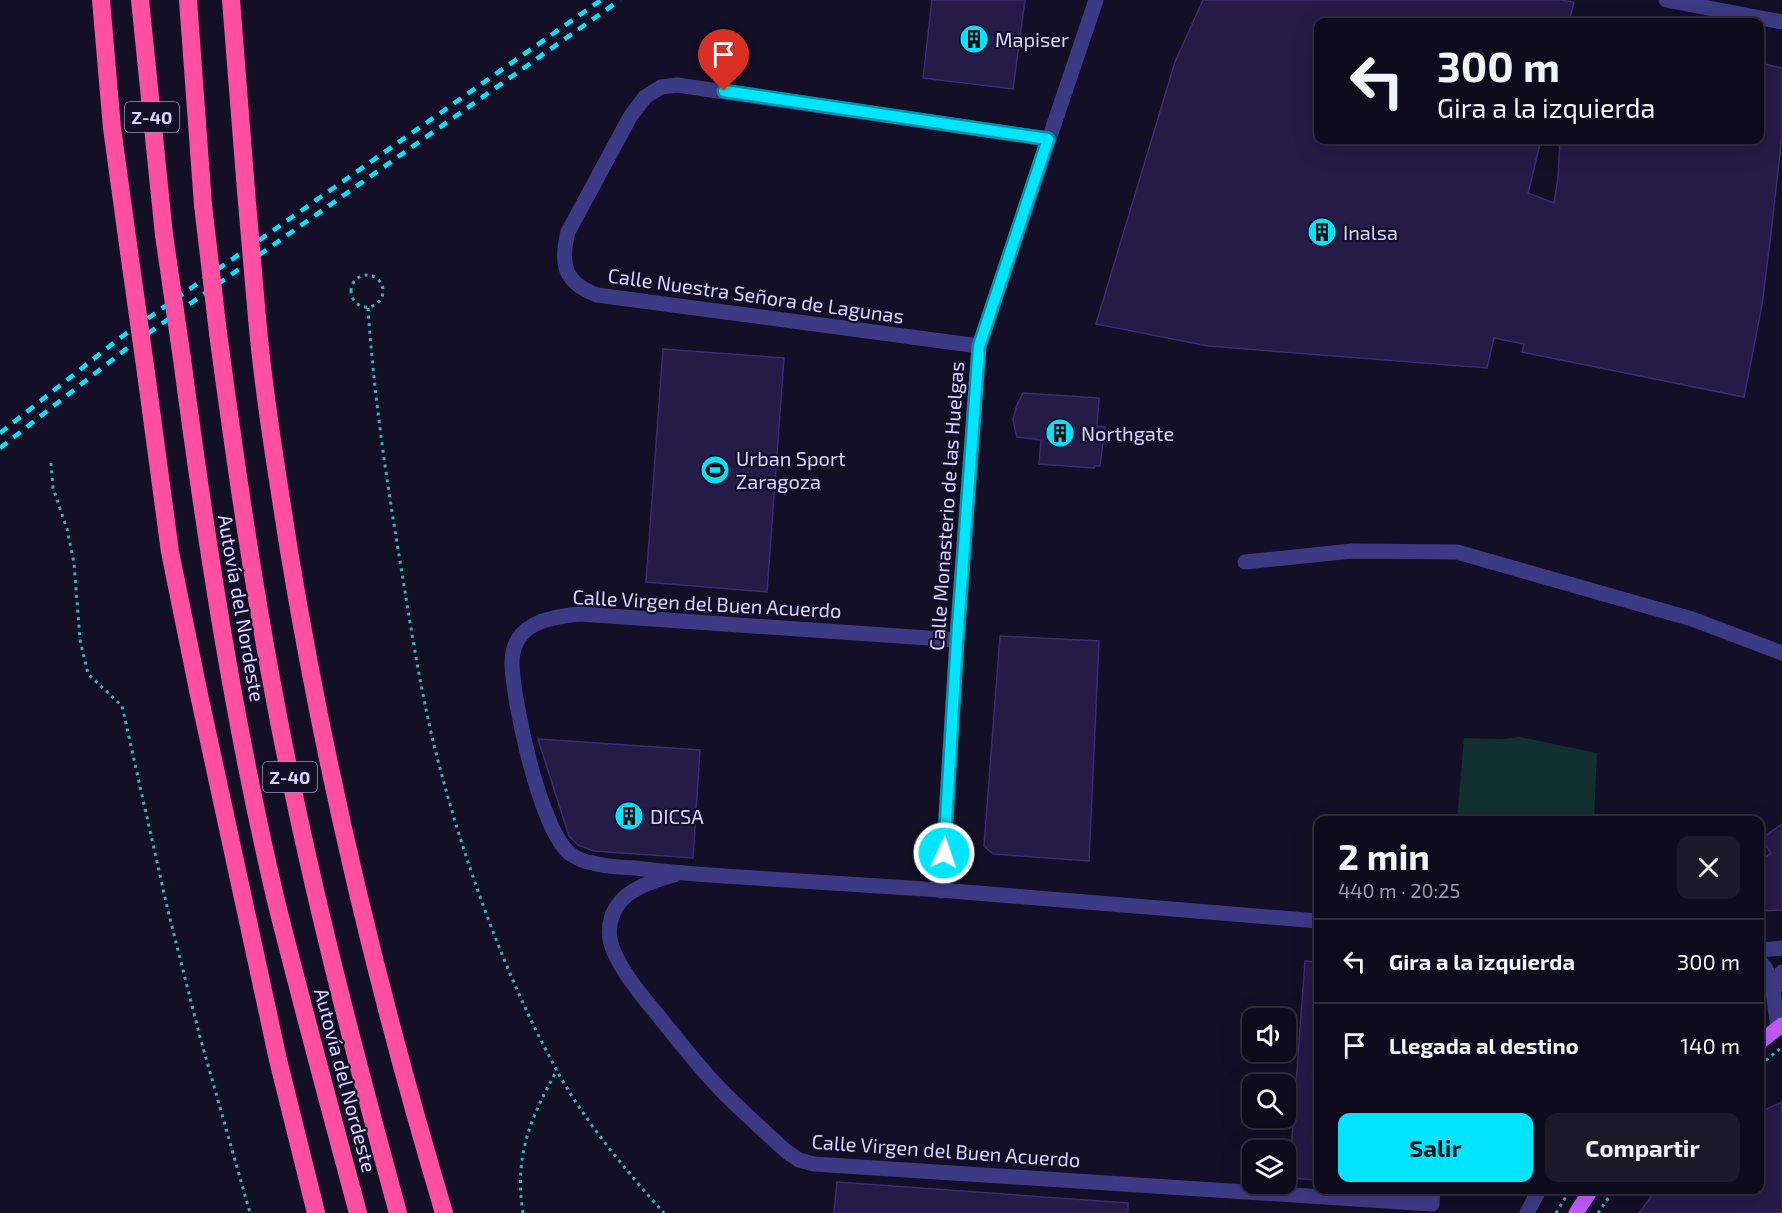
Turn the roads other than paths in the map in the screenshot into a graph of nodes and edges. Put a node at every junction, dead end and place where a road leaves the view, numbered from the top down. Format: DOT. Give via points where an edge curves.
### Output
graph roads {
  1 [pos="101,0"];
  2 [pos="140,0"];
  3 [pos="188,0"];
  4 [pos="231,0"];
  5 [pos="1096,0"];
  6 [pos="1666,0"];
  7 [pos="1761,18"];
  8 [pos="1764,19"];
  9 [pos="1782,22"];
  10 [pos="1048,139"];
  11 [pos="979,346"];
  12 [pos="1245,562"];
  13 [pos="957,640"];
  14 [pos="1782,653"];
  15 [pos="679,873"];
  16 [pos="941,891"];
  17 [pos="1314,921"];
  18 [pos="1782,948"];
  19 [pos="1764,950"];
  20 [pos="1764,966"];
  21 [pos="1782,972"];
  22 [pos="1773,992"];
  23 [pos="1780,1026"];
  24 [pos="1764,1039"];
  25 [pos="1433,1194"];
  26 [pos="1537,1194"];
  27 [pos="1588,1194"];
  28 [pos="316,1213"];
  29 [pos="358,1213"];
  30 [pos="398,1213"];
  31 [pos="444,1213"];
  32 [pos="1527,1213"];
  33 [pos="1576,1213"];
  1 -- 28 [label="highway, bridge" via="112,128 170,552 278,1060"];
  2 -- 29 [label="highway, Autovía del Nordeste / Z-40, bridge" via="164,235 203,513 234,696 276,899"];
  3 -- 30 [label="highway, Autovía del Nordeste / Z-40, bridge" via="203,205 241,510 291,780 344,1015"];
  4 -- 31 [label="highway, bridge" via="263,389 300,614 336,801 415,1116"];
  5 -- 10 [label="street, Calle Monasterio de las Huelgas"];
  6 -- 7 [label="street"];
  8 -- 9 [label="street"];
  10 -- 11 [label="street, Calle Monasterio de las Huelgas"];
  10 -- 11 [label="street, Calle Nuestra Señora de Lagunas" via="677,85 661,87 645,97 630,117 568,232 563,250 570,278 580,288 597,295"];
  11 -- 13 [label="street, Calle Monasterio de las Huelgas"];
  12 -- 14 [label="street" via="1352,551 1457,552 1692,619"];
  13 -- 15 [label="street, Calle Virgen del Buen Acuerdo" via="580,614 539,621 525,631 516,642 512,657 521,730 556,837 579,860"];
  13 -- 16 [label="street, Calle Monasterio de las Huelgas"];
  15 -- 16 [label="street"];
  15 -- 25 [label="street, Calle Virgen del Buen Acuerdo" via="639,886 618,904 610,928 614,951 637,990 722,1091 799,1160 1432,1204"];
  16 -- 17 [label="street"];
  18 -- 19 [label="street"];
  20 -- 22 [label="street"];
  21 -- 22 [label="street"];
  22 -- 23 [label="street"];
  23 -- 24 [label="main road"];
  26 -- 32 [label="street"];
  27 -- 33 [label="main road"];
}
